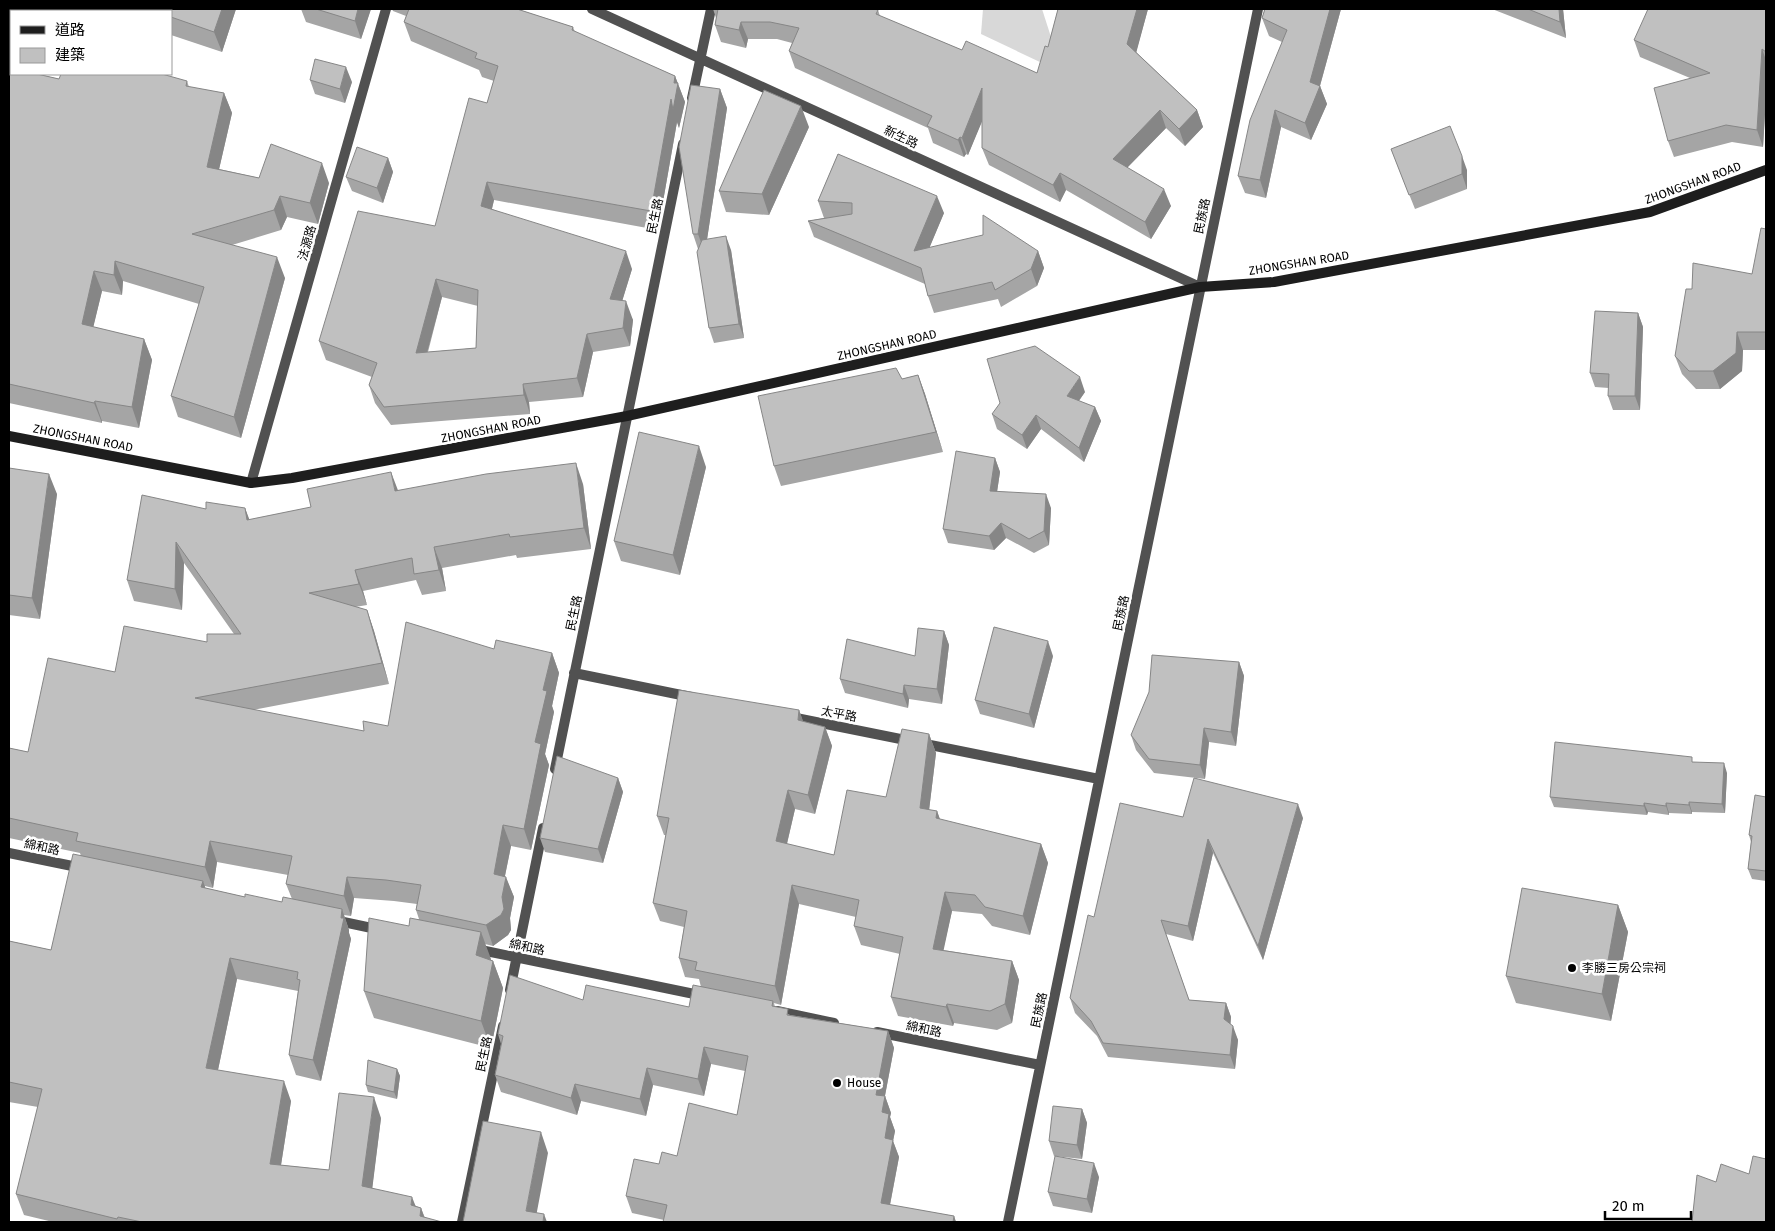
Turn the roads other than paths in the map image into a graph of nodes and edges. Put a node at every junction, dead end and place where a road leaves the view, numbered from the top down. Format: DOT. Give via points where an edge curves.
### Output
graph roads {
  1 [pos="386,9"];
  2 [pos="592,9"];
  3 [pos="711,9"];
  4 [pos="1258,9"];
  5 [pos="700,58"];
  6 [pos="691,107"];
  7 [pos="685,136"];
  8 [pos="1766,170"];
  9 [pos="1200,288"];
  10 [pos="627,416"];
  11 [pos="9,436"];
  12 [pos="251,483"];
  13 [pos="574,673"];
  14 [pos="701,699"];
  15 [pos="778,714"];
  16 [pos="1099,779"];
  17 [pos="552,783"];
  18 [pos="544,822"];
  19 [pos="9,853"];
  20 [pos="97,871"];
  21 [pos="321,918"];
  22 [pos="390,932"];
  23 [pos="468,948"];
  24 [pos="516,958"];
  25 [pos="509,996"];
  26 [pos="710,998"];
  27 [pos="769,1010"];
  28 [pos="505,1016"];
  29 [pos="846,1026"];
  30 [pos="866,1030"];
  31 [pos="1040,1065"];
  32 [pos="462,1222"];
  33 [pos="1008,1222"];
  1 -- 12 [label="street, 法源路"];
  2 -- 5 [label="street, 新生路"];
  3 -- 5 [label="street"];
  4 -- 9 [label="street, 民族路"];
  5 -- 6 [label="street"];
  5 -- 9 [label="street, 新生路"];
  7 -- 10 [label="street, 民生路"];
  8 -- 9 [label="main road, ZHONGSHAN ROAD" via="1650,212 1274,282"];
  9 -- 10 [label="main road, ZHONGSHAN ROAD"];
  9 -- 16 [label="street, 民族路"];
  10 -- 12 [label="main road, ZHONGSHAN ROAD"];
  10 -- 13 [label="street, 民生路"];
  11 -- 12 [label="main road, ZHONGSHAN ROAD"];
  13 -- 14 [label="street"];
  13 -- 17 [label="street, 民生路"];
  15 -- 16 [label="street, 太平路"];
  16 -- 31 [label="street, 民族路"];
  18 -- 24 [label="street"];
  19 -- 20 [label="street, 綿和路"];
  21 -- 22 [label="street"];
  23 -- 24 [label="street, 綿和路"];
  24 -- 25 [label="street"];
  24 -- 26 [label="street, 綿和路"];
  27 -- 29 [label="street"];
  28 -- 32 [label="street, 民生路"];
  30 -- 31 [label="street, 綿和路"];
  31 -- 33 [label="street, 民族路"];
}
